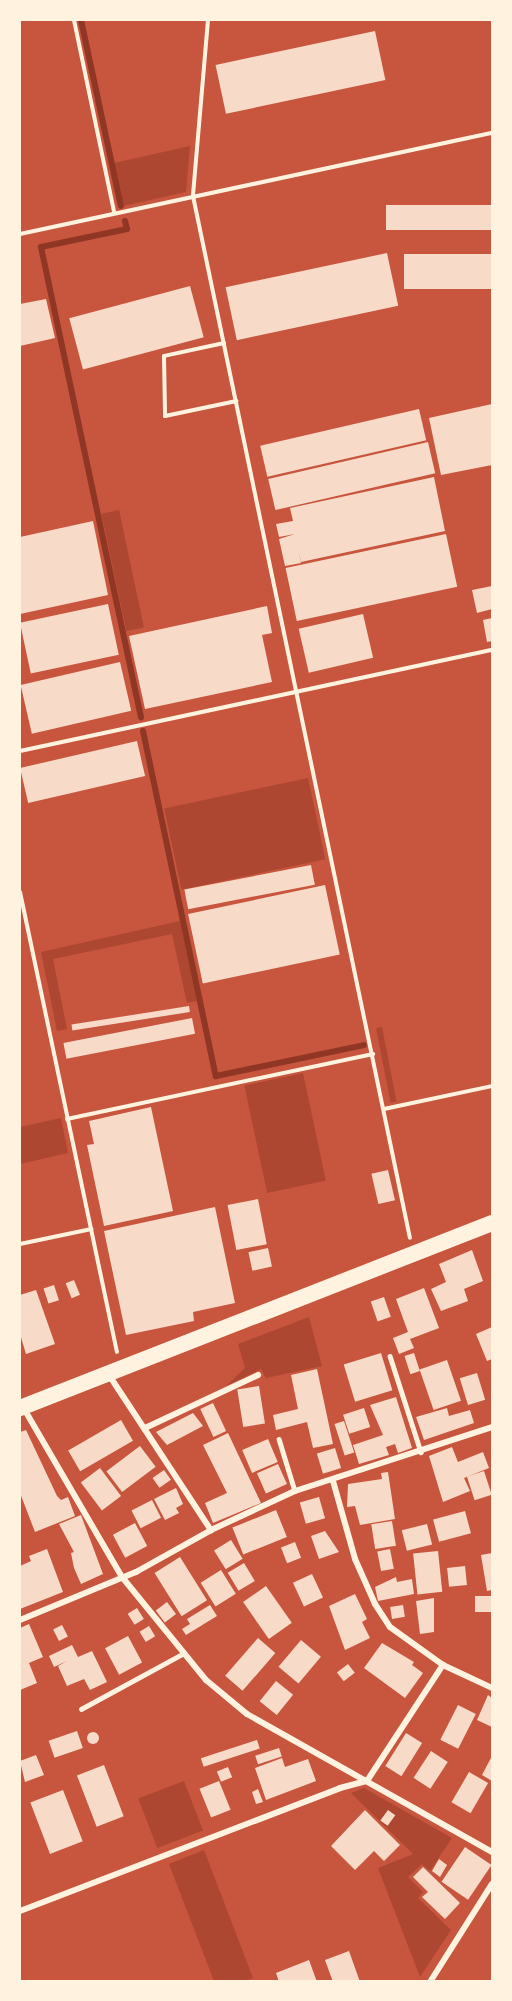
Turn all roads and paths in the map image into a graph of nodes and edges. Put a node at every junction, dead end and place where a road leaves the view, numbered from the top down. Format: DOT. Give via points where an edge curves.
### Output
graph roads {
  1 [pos="74,20"];
  2 [pos="208,20"];
  3 [pos="492,133"];
  4 [pos="193,196"];
  5 [pos="114,212"];
  6 [pos="20,234"];
  7 [pos="224,343"];
  8 [pos="236,401"];
  9 [pos="492,650"];
  10 [pos="297,693"];
  11 [pos="20,751"];
  12 [pos="20,892"];
  13 [pos="373,1054"];
  14 [pos="492,1086"];
  15 [pos="384,1109"];
  16 [pos="68,1119"];
  17 [pos="492,1223"];
  18 [pos="91,1229"];
  19 [pos="20,1244"];
  20 [pos="414,1255"];
  21 [pos="390,1356"];
  22 [pos="115,1373"];
  23 [pos="258,1375"];
  24 [pos="21,1407"];
  25 [pos="492,1427"];
  26 [pos="145,1428"];
  27 [pos="279,1439"];
  28 [pos="422,1452"];
  29 [pos="333,1481"];
  30 [pos="295,1491"];
  31 [pos="211,1530"];
  32 [pos="122,1577"];
  33 [pos="20,1620"];
  34 [pos="184,1653"];
  35 [pos="443,1665"];
  36 [pos="492,1688"];
  37 [pos="81,1709"];
  38 [pos="367,1781"];
  39 [pos="492,1852"];
  40 [pos="492,1884"];
  41 [pos="20,1911"];
  42 [pos="430,1982"];
  1 -- 5 [label="path"];
  2 -- 4 [label="path"];
  3 -- 4 [label="path"];
  4 -- 5 [label="path"];
  4 -- 7 [label="path"];
  5 -- 6 [label="path"];
  7 -- 8 [label="path"];
  7 -- 8 [label="path" via="164,356 165,416"];
  8 -- 10 [label="path"];
  9 -- 10 [label="path"];
  10 -- 11 [label="path"];
  10 -- 13 [label="path"];
  12 -- 16 [label="path"];
  13 -- 15 [label="path"];
  13 -- 16 [label="path"];
  14 -- 15 [label="path"];
  15 -- 20 [label="path"];
  16 -- 18 [label="path"];
  17 -- 20 [label="highway"];
  18 -- 19 [label="path"];
  18 -- 22 [label="path"];
  20 -- 22 [label="highway"];
  21 -- 28 [label="lane"];
  22 -- 24 [label="highway"];
  22 -- 26 [label="street"];
  23 -- 26 [label="street"];
  24 -- 32 [label="street"];
  25 -- 28 [label="street"];
  26 -- 31 [label="street"];
  27 -- 30 [label="lane"];
  28 -- 29 [label="street"];
  29 -- 30 [label="street"];
  29 -- 35 [label="street" via="355,1559 375,1604 390,1627"];
  30 -- 31 [label="street"];
  31 -- 32 [label="street"];
  32 -- 33 [label="street"];
  32 -- 34 [label="street"];
  34 -- 37 [label="lane"];
  34 -- 38 [label="street" via="206,1680 247,1714"];
  35 -- 36 [label="street"];
  35 -- 38 [label="street"];
  38 -- 39 [label="street"];
  38 -- 41 [label="street"];
  40 -- 42 [label="street"];
}
